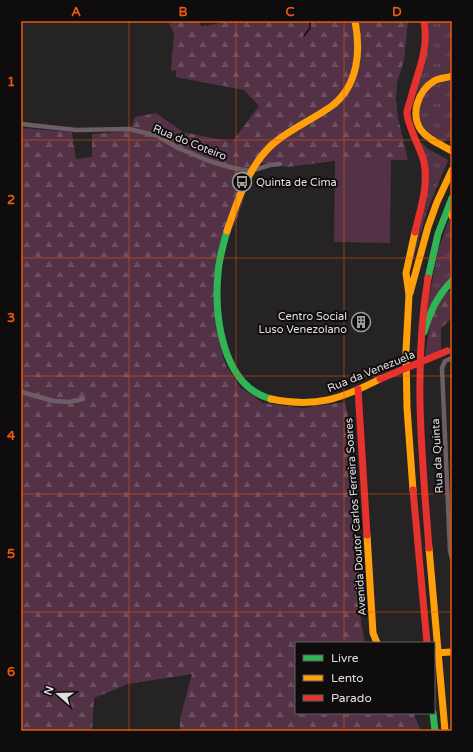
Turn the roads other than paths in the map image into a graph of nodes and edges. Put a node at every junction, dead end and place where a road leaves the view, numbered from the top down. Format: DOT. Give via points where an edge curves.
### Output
graph roads {
  1 [pos="355,21"];
  2 [pos="424,21"];
  3 [pos="452,76"];
  4 [pos="409,105"];
  5 [pos="21,124"];
  6 [pos="452,151"];
  7 [pos="452,157"];
  8 [pos="280,164"];
  9 [pos="251,171"];
  10 [pos="451,172"];
  11 [pos="452,198"];
  12 [pos="452,281"];
  13 [pos="409,295"];
  14 [pos="420,343"];
  15 [pos="450,351"];
  16 [pos="452,358"];
  17 [pos="358,389"];
  18 [pos="21,392"];
  19 [pos="83,399"];
  20 [pos="452,558"];
  21 [pos="377,642"];
  22 [pos="427,642"];
  23 [pos="451,652"];
  24 [pos="435,653"];
  25 [pos="433,714"];
  26 [pos="435,731"];
  27 [pos="445,731"];
  1 -- 9 [label="main road, Rua da Venezuela" via="359,47 352,78 342,96 332,106 276,141 259,158"];
  2 -- 4 [label="main road" via="425,51"];
  3 -- 6 [label="main road" via="435,80 425,88 418,96 416,109 421,129 430,138"];
  4 -- 7 [label="main road" via="412,123 417,131 427,143"];
  4 -- 13 [label="main road" via="408,119 424,162 425,176 424,192 406,273"];
  5 -- 9 [label="street, Rua do Coteiro" via="76,130 129,129 158,136 209,161"];
  8 -- 9 [label="street, Rua do Coteiro"];
  9 -- 17 [label="main road, Rua da Venezuela" via="226,236 218,272 219,310 231,366 249,388 273,400 330,400"];
  10 -- 13 [label="main road" via="429,223"];
  11 -- 14 [label="main road" via="431,257 422,309"];
  12 -- 14 [label="main road" via="428,315"];
  13 -- 22 [label="main road" via="406,351 407,408"];
  14 -- 27 [label="main road" via="419,405"];
  15 -- 17 [label="main road, Rua da Venezuela, bridge"];
  16 -- 20 [label="street, Rua da Quinta" via="445,361 442,368"];
  17 -- 21 [label="main road, Avenida Doutor Carlos Ferreira Soares" via="373,633"];
  18 -- 19 [label="street" via="61,402"];
  23 -- 24 [label="main road, bridge"];
  25 -- 26 [label="main road"];
}
